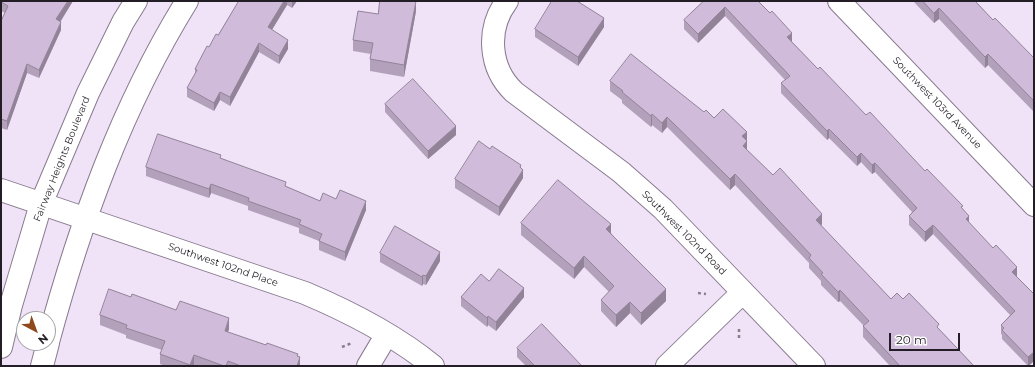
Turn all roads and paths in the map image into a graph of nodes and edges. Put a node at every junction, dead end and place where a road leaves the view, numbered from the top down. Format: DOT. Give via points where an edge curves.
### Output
graph roads {
  1 [pos="136,1"];
  2 [pos="187,1"];
  3 [pos="507,1"];
  4 [pos="839,1"];
  5 [pos="1,190"];
  6 [pos="41,204"];
  7 [pos="1034,206"];
  8 [pos="86,219"];
  9 [pos="698,292"];
  10 [pos="743,292"];
  11 [pos="711,295"];
  12 [pos="56,311"];
  13 [pos="739,326"];
  14 [pos="387,334"];
  15 [pos="739,339"];
  16 [pos="352,343"];
  17 [pos="1,347"];
  18 [pos="342,347"];
  19 [pos="46,351"];
  20 [pos="42,366"];
  21 [pos="368,366"];
  22 [pos="432,366"];
  23 [pos="667,366"];
  24 [pos="814,366"];
  1 -- 6 [label="street, Fairway Heights Boulevard" via="88,93"];
  2 -- 8 [label="street" via="150,66 113,146"];
  3 -- 10 [label="street, Southwest 102nd Road" via="495,25 493,40 495,62 502,78 514,92 615,168 663,209"];
  4 -- 7 [label="street, Southwest 103rd Avenue"];
  5 -- 6 [label="street, Southwest 102nd Place"];
  6 -- 8 [label="street, Southwest 102nd Place"];
  6 -- 17 [label="street, Fairway Heights Boulevard"];
  8 -- 12 [label="street"];
  8 -- 14 [label="street, Southwest 102nd Place" via="306,293"];
  9 -- 11 [label="path"];
  10 -- 23 [label="street"];
  10 -- 24 [label="street, Southwest 102nd Road"];
  13 -- 15 [label="path"];
  14 -- 21 [label="street"];
  14 -- 22 [label="street, Southwest 102nd Place"];
  16 -- 18 [label="path"];
  19 -- 20 [label="street"];
}
